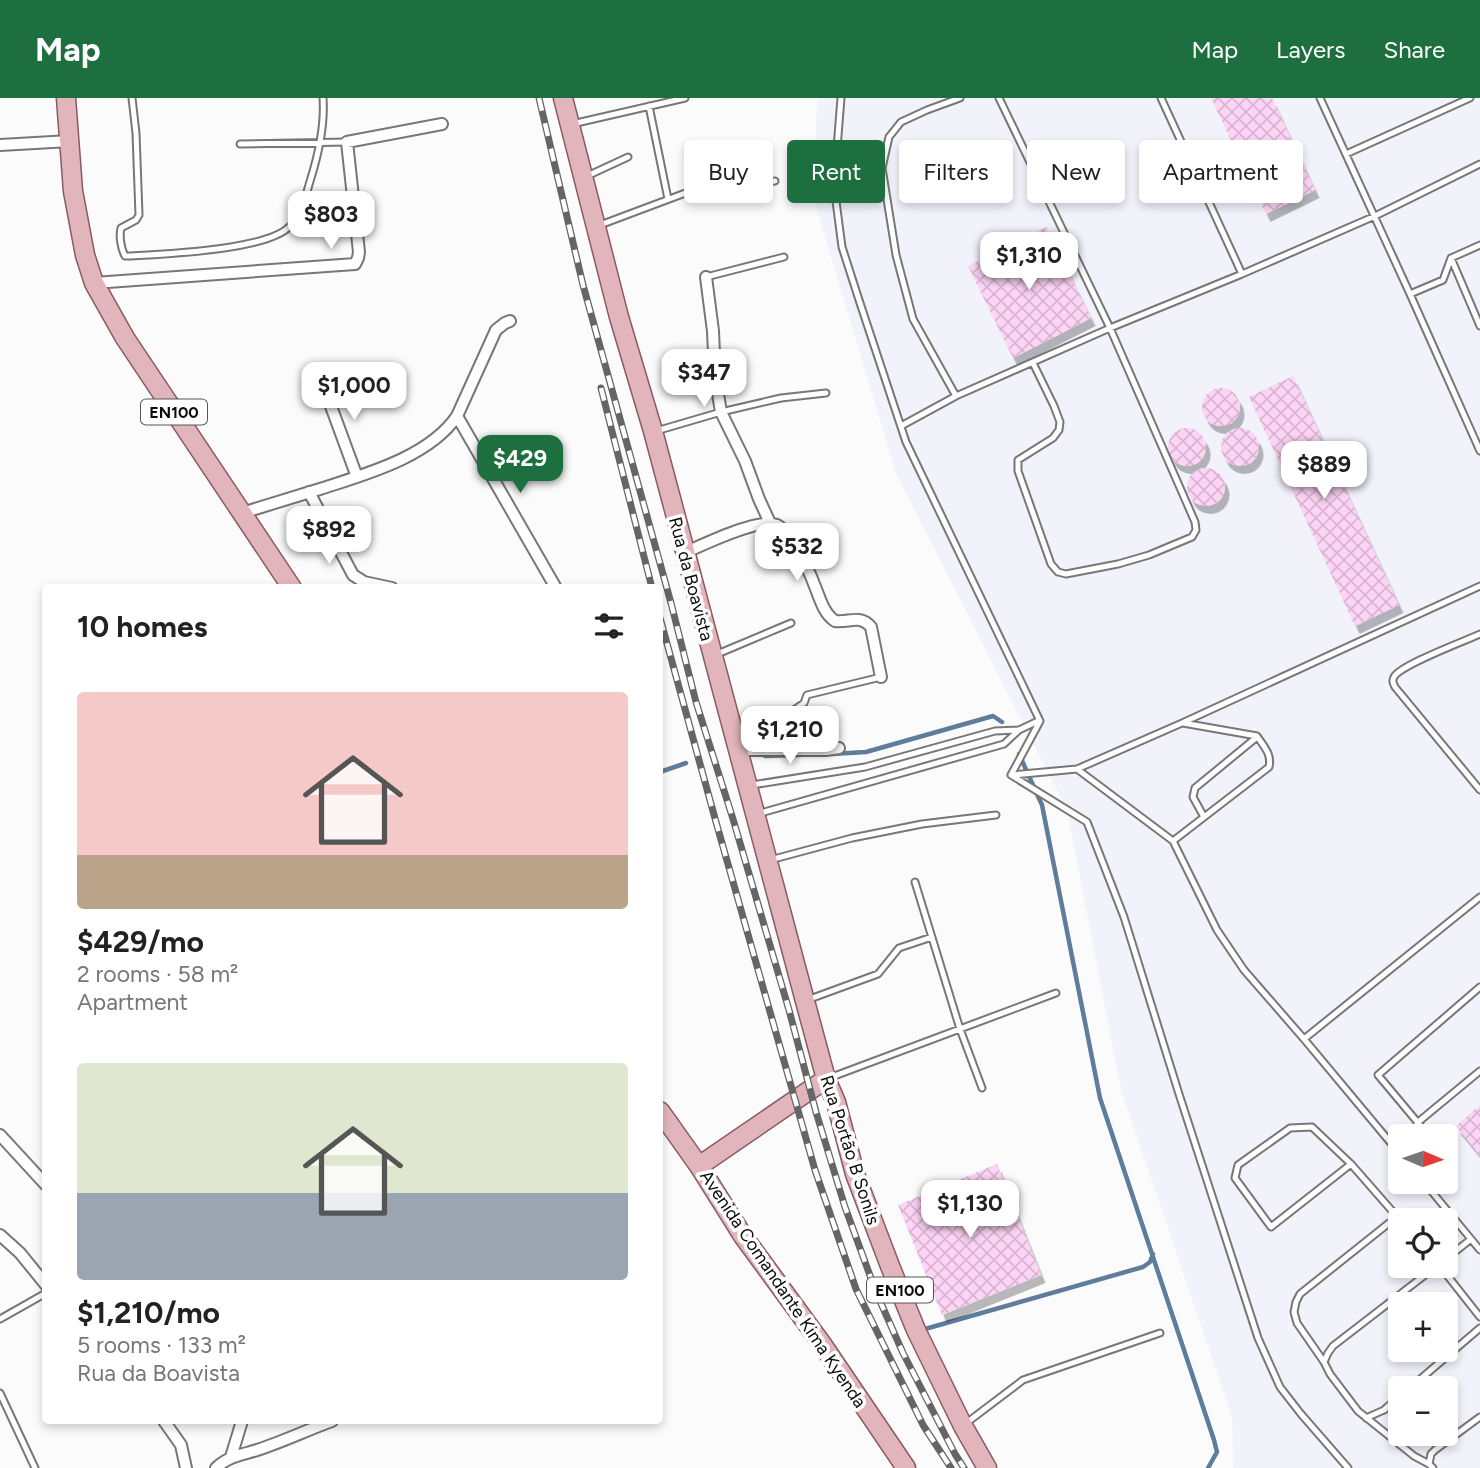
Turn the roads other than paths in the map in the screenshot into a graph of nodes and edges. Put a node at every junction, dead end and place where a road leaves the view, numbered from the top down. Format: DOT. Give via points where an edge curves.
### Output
graph roads {
  1 [pos="66,98"];
  2 [pos="132,98"];
  3 [pos="323,98"];
  4 [pos="563,98"];
  5 [pos="685,98"];
  6 [pos="841,98"];
  7 [pos="960,98"];
  8 [pos="999,98"];
  9 [pos="1161,98"];
  10 [pos="1320,98"];
  11 [pos="1470,98"];
  12 [pos="663,100"];
  13 [pos="649,106"];
  14 [pos="442,124"];
  15 [pos="569,124"];
  16 [pos="70,141"];
  17 [pos="347,142"];
  18 [pos="320,143"];
  19 [pos="240,144"];
  20 [pos="0,145"];
  21 [pos="1346,154"];
  22 [pos="628,158"];
  23 [pos="1480,164"];
  24 [pos="584,178"];
  25 [pos="775,181"];
  26 [pos="668,199"];
  27 [pos="1375,216"];
  28 [pos="595,227"];
  29 [pos="1480,245"];
  30 [pos="785,257"];
  31 [pos="1451,258"];
  32 [pos="1242,274"];
  33 [pos="706,277"];
  34 [pos="94,283"];
  35 [pos="1410,294"];
  36 [pos="510,321"];
  37 [pos="1480,326"];
  38 [pos="1110,328"];
  39 [pos="1033,363"];
  40 [pos="321,379"];
  41 [pos="826,393"];
  42 [pos="956,396"];
  43 [pos="721,412"];
  44 [pos="457,416"];
  45 [pos="901,426"];
  46 [pos="653,431"];
  47 [pos="1480,451"];
  48 [pos="357,477"];
  49 [pos="309,492"];
  50 [pos="242,513"];
  51 [pos="770,523"];
  52 [pos="684,553"];
  53 [pos="289,584"];
  54 [pos="373,584"];
  55 [pos="553,584"];
  56 [pos="1480,586"];
  57 [pos="791,623"];
  58 [pos="1480,634"];
  59 [pos="712,656"];
  60 [pos="881,677"];
  61 [pos="1040,721"];
  62 [pos="1182,723"];
  63 [pos="1019,730"];
  64 [pos="1257,736"];
  65 [pos="839,748"];
  66 [pos="737,750"];
  67 [pos="1077,769"];
  68 [pos="1011,775"];
  69 [pos="747,786"];
  70 [pos="1480,790"];
  71 [pos="754,815"];
  72 [pos="996,815"];
  73 [pos="1204,817"];
  74 [pos="1173,841"];
  75 [pos="767,860"];
  76 [pos="915,881"];
  77 [pos="1480,897"];
  78 [pos="932,937"];
  79 [pos="1480,987"];
  80 [pos="1055,993"];
  81 [pos="805,1001"];
  82 [pos="960,1029"];
  83 [pos="1304,1039"];
  84 [pos="821,1059"];
  85 [pos="1480,1070"];
  86 [pos="827,1079"];
  87 [pos="982,1088"];
  88 [pos="663,1115"];
  89 [pos="1417,1123"];
  90 [pos="0,1135"];
  91 [pos="1388,1140"];
  92 [pos="1351,1164"];
  93 [pos="699,1166"];
  94 [pos="42,1181"];
  95 [pos="1434,1194"];
  96 [pos="1389,1208"];
  97 [pos="1388,1224"];
  98 [pos="0,1235"];
  99 [pos="1471,1239"];
  100 [pos="1458,1249"];
  101 [pos="1480,1250"];
  102 [pos="1422,1278"];
  103 [pos="1449,1278"];
  104 [pos="42,1280"];
  105 [pos="42,1295"];
  106 [pos="1480,1317"];
  107 [pos="0,1319"];
  108 [pos="1480,1328"];
  109 [pos="1160,1332"];
  110 [pos="1324,1362"];
  111 [pos="1424,1376"];
  112 [pos="0,1393"];
  113 [pos="1388,1406"];
  114 [pos="1480,1417"];
  115 [pos="1366,1418"];
  116 [pos="166,1424"];
  117 [pos="241,1424"];
  118 [pos="324,1424"];
  119 [pos="963,1426"];
  120 [pos="231,1457"];
  121 [pos="1431,1466"];
  122 [pos="35,1468"];
  123 [pos="186,1468"];
  124 [pos="216,1468"];
  125 [pos="905,1468"];
  126 [pos="987,1468"];
  127 [pos="1348,1468"];
  1 -- 16 [label="main road, EN100"];
  2 -- 18 [label="lane" via="140,206 136,220 121,228 125,256 247,244 289,228 300,211"];
  3 -- 18 [label="lane"];
  4 -- 15 [label="main road, Rua da Boavista"];
  5 -- 12 [label="lane"];
  6 -- 45 [label="lane" via="834,186 842,247"];
  7 -- 42 [label="lane" via="901,122 889,136 882,168 912,319"];
  8 -- 38 [label="lane"];
  9 -- 32 [label="lane"];
  10 -- 21 [label="lane"];
  11 -- 21 [label="lane"];
  12 -- 13 [label="lane"];
  13 -- 15 [label="lane"];
  13 -- 26 [label="lane"];
  14 -- 17 [label="street"];
  15 -- 24 [label="main road, Rua da Boavista"];
  16 -- 20 [label="street"];
  16 -- 34 [label="main road, EN100" via="73,191"];
  17 -- 18 [label="lane"];
  17 -- 34 [label="street" via="359,251 355,264"];
  18 -- 19 [label="lane"];
  21 -- 27 [label="lane"];
  22 -- 24 [label="lane"];
  23 -- 27 [label="lane"];
  24 -- 28 [label="main road, Rua da Boavista"];
  25 -- 26 [label="lane" via="695,188"];
  26 -- 28 [label="lane"];
  27 -- 32 [label="lane"];
  27 -- 35 [label="lane"];
  28 -- 46 [label="main road, Rua da Boavista"];
  29 -- 31 [label="lane"];
  30 -- 33 [label="lane"];
  31 -- 35 [label="lane" via="1443,280"];
  31 -- 37 [label="lane"];
  32 -- 38 [label="lane"];
  33 -- 43 [label="street"];
  34 -- 50 [label="main road, EN100" via="125,338"];
  35 -- 47 [label="lane"];
  36 -- 44 [label="street" via="496,330"];
  38 -- 39 [label="lane"];
  38 -- 39 [label="lane" via="1195,522 1192,537 1118,564 1058,572 1051,564 1018,471 1018,460 1059,430 1054,406"];
  39 -- 42 [label="lane"];
  40 -- 48 [label="street"];
  41 -- 43 [label="lane"];
  42 -- 45 [label="lane"];
  43 -- 46 [label="lane"];
  43 -- 51 [label="street"];
  44 -- 48 [label="street" via="439,436 405,458"];
  44 -- 55 [label="street"];
  45 -- 61 [label="lane"];
  46 -- 52 [label="main road, Rua da Boavista"];
  48 -- 49 [label="street"];
  49 -- 50 [label="street"];
  49 -- 54 [label="street" via="353,575"];
  50 -- 53 [label="main road, EN100"];
  51 -- 52 [label="street" via="755,524"];
  51 -- 60 [label="street" via="780,526 808,568 826,614 835,621 861,620 871,627"];
  52 -- 59 [label="main road, Rua da Boavista"];
  56 -- 62 [label="lane"];
  57 -- 59 [label="lane"];
  58 -- 70 [label="lane" via="1406,666 1393,682"];
  59 -- 66 [label="main road, Rua da Boavista"];
  60 -- 66 [label="lane" via="807,695 804,703"];
  61 -- 63 [label="lane"];
  61 -- 68 [label="lane"];
  62 -- 64 [label="lane"];
  62 -- 67 [label="lane"];
  63 -- 69 [label="lane" via="995,731 866,767"];
  63 -- 71 [label="lane" via="1004,744"];
  64 -- 73 [label="lane" via="1195,788 1193,797"];
  64 -- 73 [label="lane" via="1269,753 1269,767"];
  65 -- 66 [label="street"];
  66 -- 69 [label="main road, Rua da Boavista"];
  67 -- 68 [label="lane"];
  67 -- 74 [label="lane"];
  68 -- 127 [label="lane" via="1087,822 1124,917 1258,1338 1280,1387"];
  69 -- 71 [label="main road, Rua da Boavista"];
  71 -- 75 [label="main road, Rua da Boavista"];
  72 -- 75 [label="lane" via="922,824"];
  73 -- 74 [label="lane"];
  74 -- 83 [label="lane" via="1230,950"];
  75 -- 81 [label="main road, Rua da Boavista"];
  76 -- 78 [label="lane"];
  77 -- 83 [label="lane"];
  78 -- 81 [label="lane" via="900,948 878,974"];
  78 -- 82 [label="lane"];
  79 -- 89 [label="lane" via="1378,1075"];
  80 -- 82 [label="lane"];
  81 -- 84 [label="main road, Rua da Boavista"];
  82 -- 86 [label="lane"];
  82 -- 87 [label="lane"];
  83 -- 91 [label="lane"];
  84 -- 86 [label="main road, Rua Portão B Sonils"];
  85 -- 89 [label="lane"];
  86 -- 93 [label="main road"];
  86 -- 119 [label="main road, Rua Portão B Sonils / EN100" via="890,1266"];
  88 -- 93 [label="main road, Avenida Comandante Kima Kyenda"];
  90 -- 94 [label="street"];
  92 -- 92 [label="lane" via="1312,1126 1290,1128 1238,1165 1235,1178 1271,1227"];
  92 -- 96 [label="lane"];
  93 -- 125 [label="main road, Avenida Comandante Kima Kyenda"];
  95 -- 99 [label="lane"];
  97 -- 110 [label="lane" via="1300,1294 1296,1302 1297,1323"];
  98 -- 104 [label="street"];
  99 -- 100 [label="lane"];
  99 -- 101 [label="lane"];
  102 -- 110 [label="lane" via="1333,1346"];
  103 -- 106 [label="lane"];
  105 -- 107 [label="lane"];
  108 -- 111 [label="lane"];
  109 -- 119 [label="lane" via="1023,1380"];
  110 -- 115 [label="lane"];
  112 -- 122 [label="lane"];
  113 -- 115 [label="lane"];
  114 -- 121 [label="lane" via="1435,1450"];
  115 -- 121 [label="lane"];
  116 -- 123 [label="street" via="181,1445"];
  117 -- 120 [label="street"];
  118 -- 120 [label="street"];
  119 -- 126 [label="main road, Rua Portão B Sonils / EN100"];
  120 -- 124 [label="street"];
}
